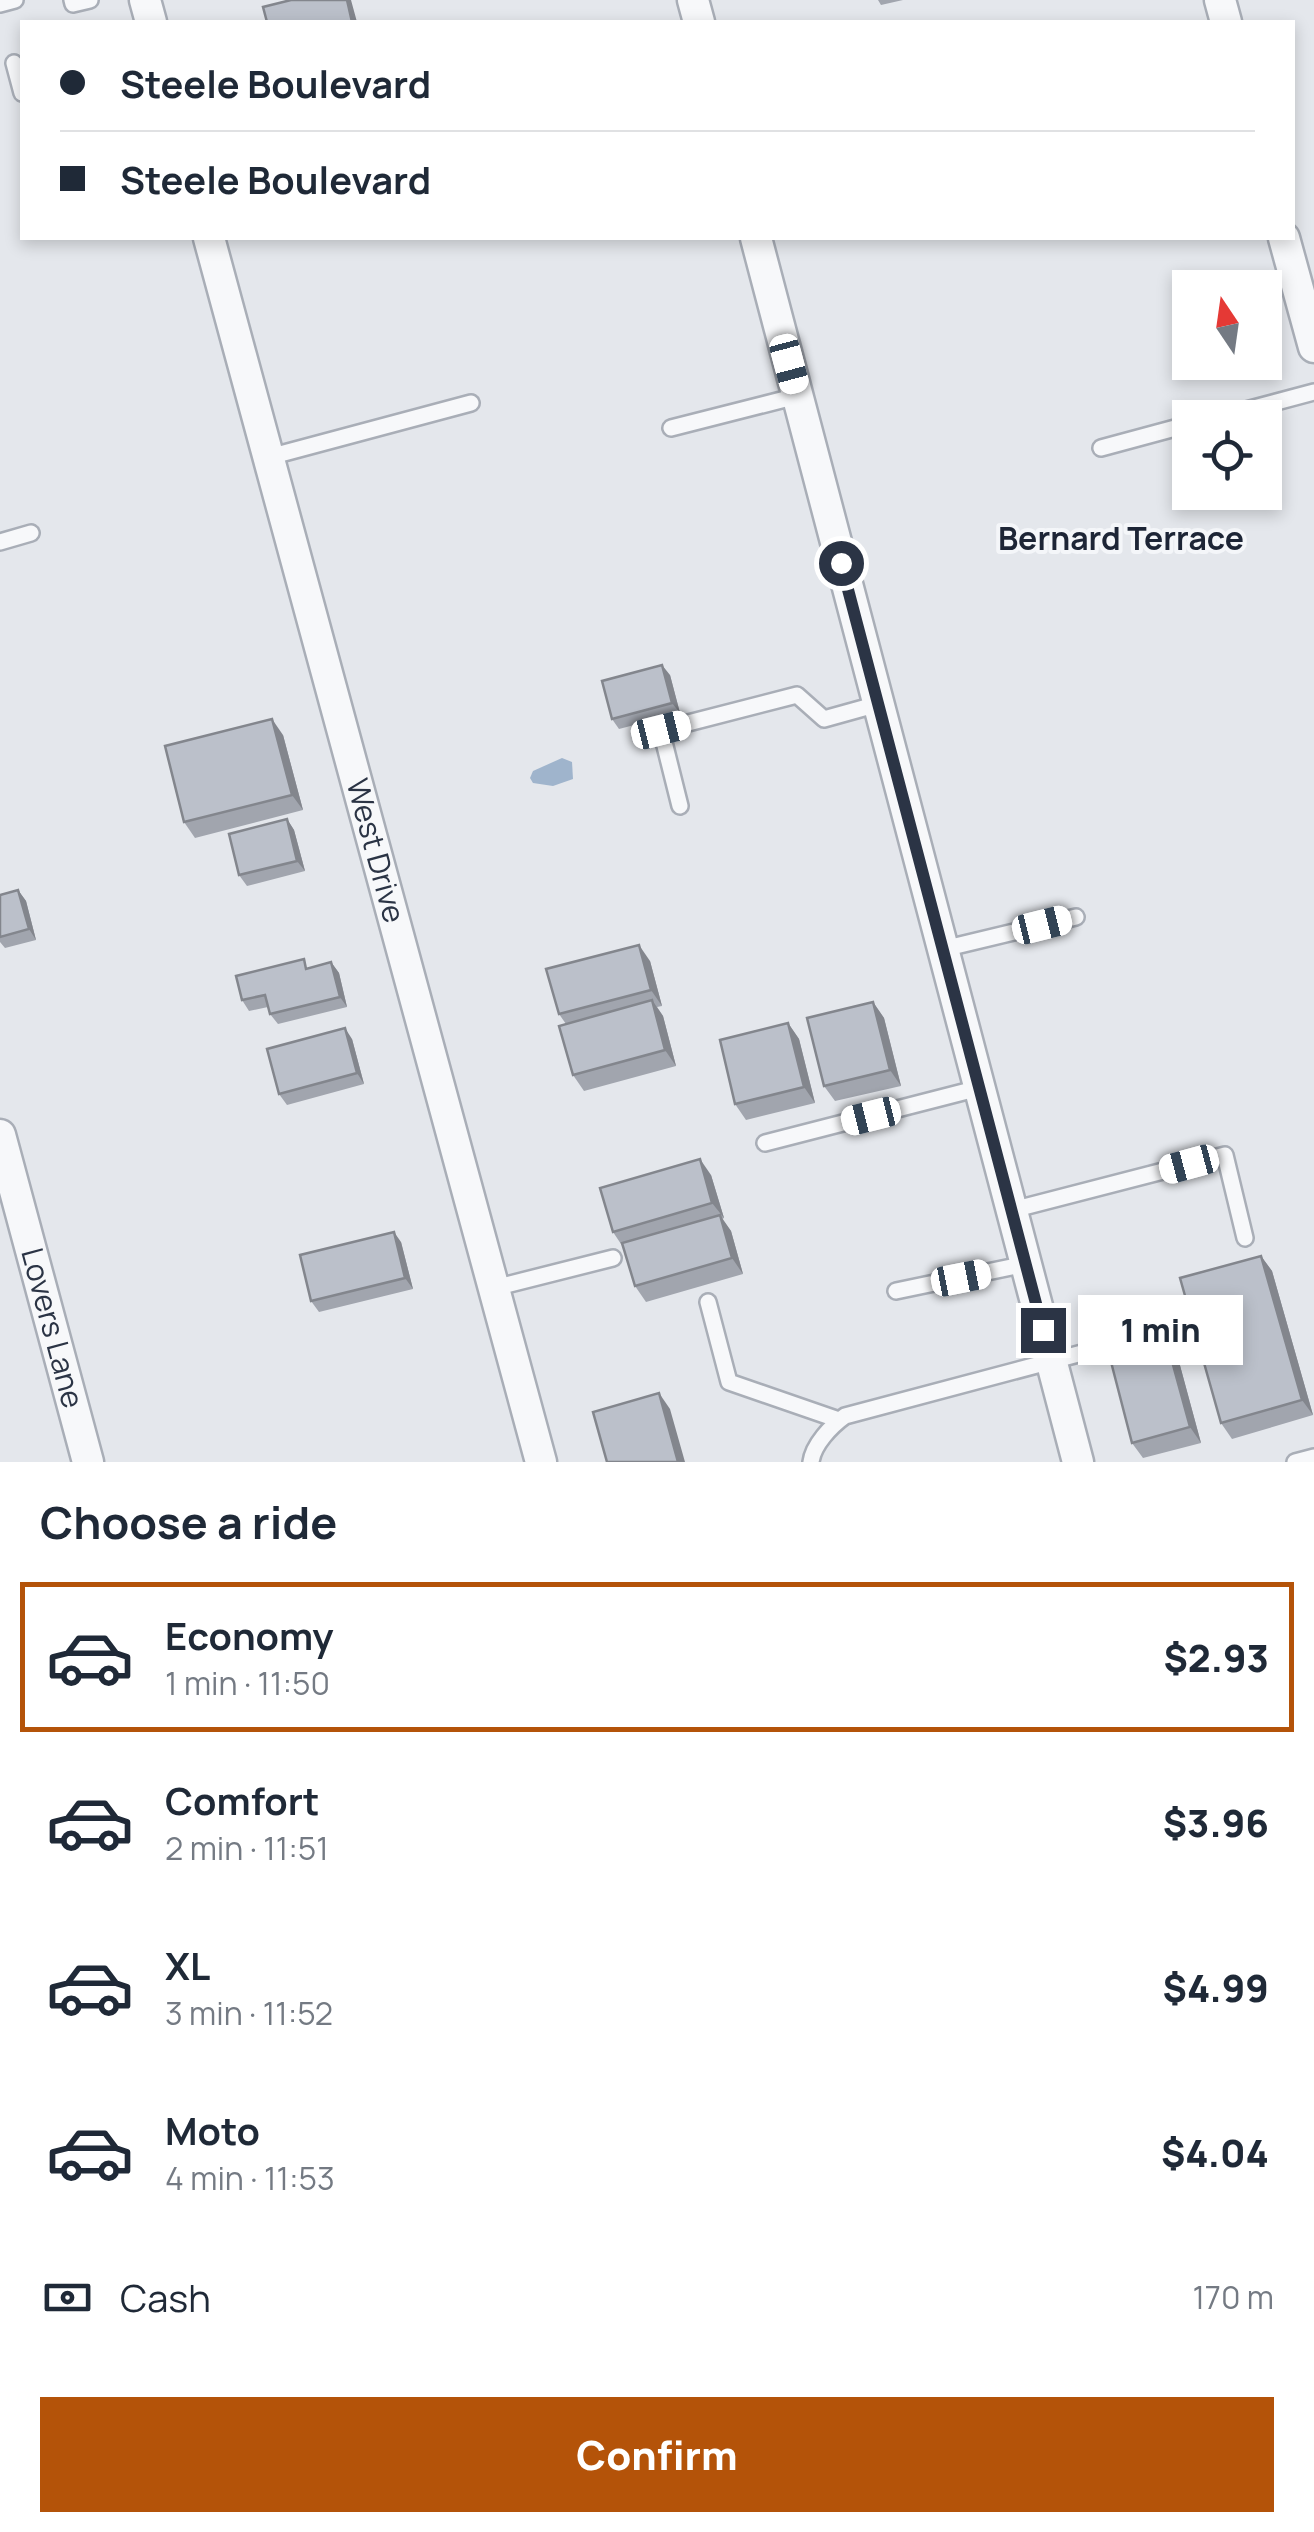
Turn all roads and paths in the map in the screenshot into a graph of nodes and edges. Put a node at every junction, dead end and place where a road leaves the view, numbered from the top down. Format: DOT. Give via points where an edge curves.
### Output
graph roads {
  1 [pos="14,0"];
  2 [pos="90,0"];
  3 [pos="73,2"];
  4 [pos="0,4"];
  5 [pos="12,63"];
  6 [pos="20,88"];
  7 [pos="210,240"];
  8 [pos="757,240"];
  9 [pos="1285,240"];
  10 [pos="1314,346"];
  11 [pos="1314,392"];
  12 [pos="797,396"];
  13 [pos="1282,400"];
  14 [pos="471,403"];
  15 [pos="670,428"];
  16 [pos="1172,429"];
  17 [pos="1101,448"];
  18 [pos="269,457"];
  19 [pos="32,533"];
  20 [pos="0,542"];
  21 [pos="878,704"];
  22 [pos="680,806"];
  23 [pos="1076,917"];
  24 [pos="943,949"];
  25 [pos="979,1088"];
  26 [pos="0,1134"];
  27 [pos="765,1143"];
  28 [pos="1012,1210"];
  29 [pos="1245,1238"];
  30 [pos="613,1258"];
  31 [pos="1026,1264"];
  32 [pos="494,1288"];
  33 [pos="896,1291"];
  34 [pos="708,1302"];
  35 [pos="1176,1328"];
  36 [pos="1052,1362"];
  37 [pos="839,1420"];
  38 [pos="1314,1457"];
  39 [pos="88,1462"];
  40 [pos="542,1462"];
  41 [pos="811,1462"];
  42 [pos="1078,1462"];
  43 [pos="1296,1462"];
  1 -- 4 [label="lane"];
  2 -- 3 [label="lane"];
  5 -- 6 [label="lane"];
  7 -- 18 [label="street, West Drive"];
  8 -- 12 [label="street"];
  9 -- 10 [label="street"];
  11 -- 13 [label="lane"];
  12 -- 15 [label="lane"];
  12 -- 21 [label="street"];
  14 -- 18 [label="lane"];
  16 -- 17 [label="lane"];
  18 -- 32 [label="street, West Drive"];
  19 -- 20 [label="lane"];
  21 -- 22 [label="lane" via="824,719 797,695 661,730"];
  21 -- 24 [label="street"];
  23 -- 24 [label="lane"];
  24 -- 25 [label="street"];
  25 -- 27 [label="lane"];
  25 -- 28 [label="street"];
  26 -- 39 [label="street, Lovers Lane"];
  28 -- 29 [label="lane" via="1224,1154"];
  28 -- 31 [label="street"];
  30 -- 32 [label="lane"];
  31 -- 33 [label="lane"];
  31 -- 36 [label="street"];
  32 -- 40 [label="street, West Drive"];
  34 -- 37 [label="lane" via="730,1382"];
  35 -- 36 [label="lane"];
  36 -- 37 [label="lane"];
  36 -- 42 [label="street"];
  37 -- 41 [label="lane"];
  38 -- 43 [label="lane"];
}
